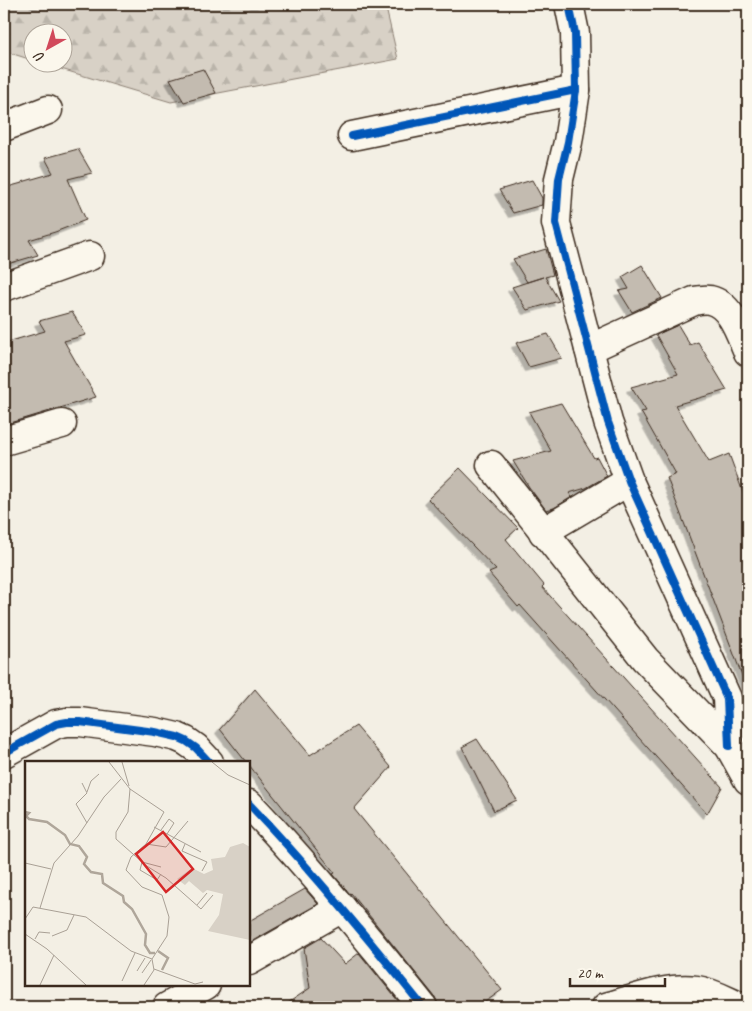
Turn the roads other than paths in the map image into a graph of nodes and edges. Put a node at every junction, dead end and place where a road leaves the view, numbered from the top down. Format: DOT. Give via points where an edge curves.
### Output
graph roads {
  1 [pos="569,4"];
  2 [pos="576,90"];
  3 [pos="48,110"];
  4 [pos="4,127"];
  5 [pos="352,136"];
  6 [pos="90,256"];
  7 [pos="4,286"];
  8 [pos="589,349"];
  9 [pos="748,352"];
  10 [pos="62,424"];
  11 [pos="4,441"];
  12 [pos="490,465"];
  13 [pos="629,480"];
  14 [pos="543,532"];
  15 [pos="729,746"];
  16 [pos="4,753"];
  17 [pos="208,761"];
  18 [pos="748,780"];
  19 [pos="250,805"];
  20 [pos="342,908"];
  21 [pos="250,960"];
  22 [pos="204,986"];
  23 [pos="167,1007"];
  24 [pos="423,1007"];
  25 [pos="606,1007"];
  26 [pos="741,1007"];
  1 -- 2 [label="street" via="575,33"];
  2 -- 5 [label="street"];
  2 -- 8 [label="street" via="560,179 556,223"];
  3 -- 4 [label="street"];
  6 -- 7 [label="street"];
  8 -- 9 [label="street" via="694,301 708,299 726,310"];
  8 -- 13 [label="street" via="608,422"];
  10 -- 11 [label="street"];
  12 -- 14 [label="street"];
  13 -- 14 [label="street"];
  13 -- 15 [label="street" via="727,698"];
  14 -- 15 [label="street" via="645,659"];
  15 -- 18 [label="street"];
  16 -- 17 [label="street" via="56,724 80,722 177,737 196,748"];
  19 -- 20 [label="street"];
  20 -- 21 [label="street"];
  20 -- 24 [label="street"];
  22 -- 23 [label="street"];
  25 -- 26 [label="street" via="670,990 698,990"];
}
